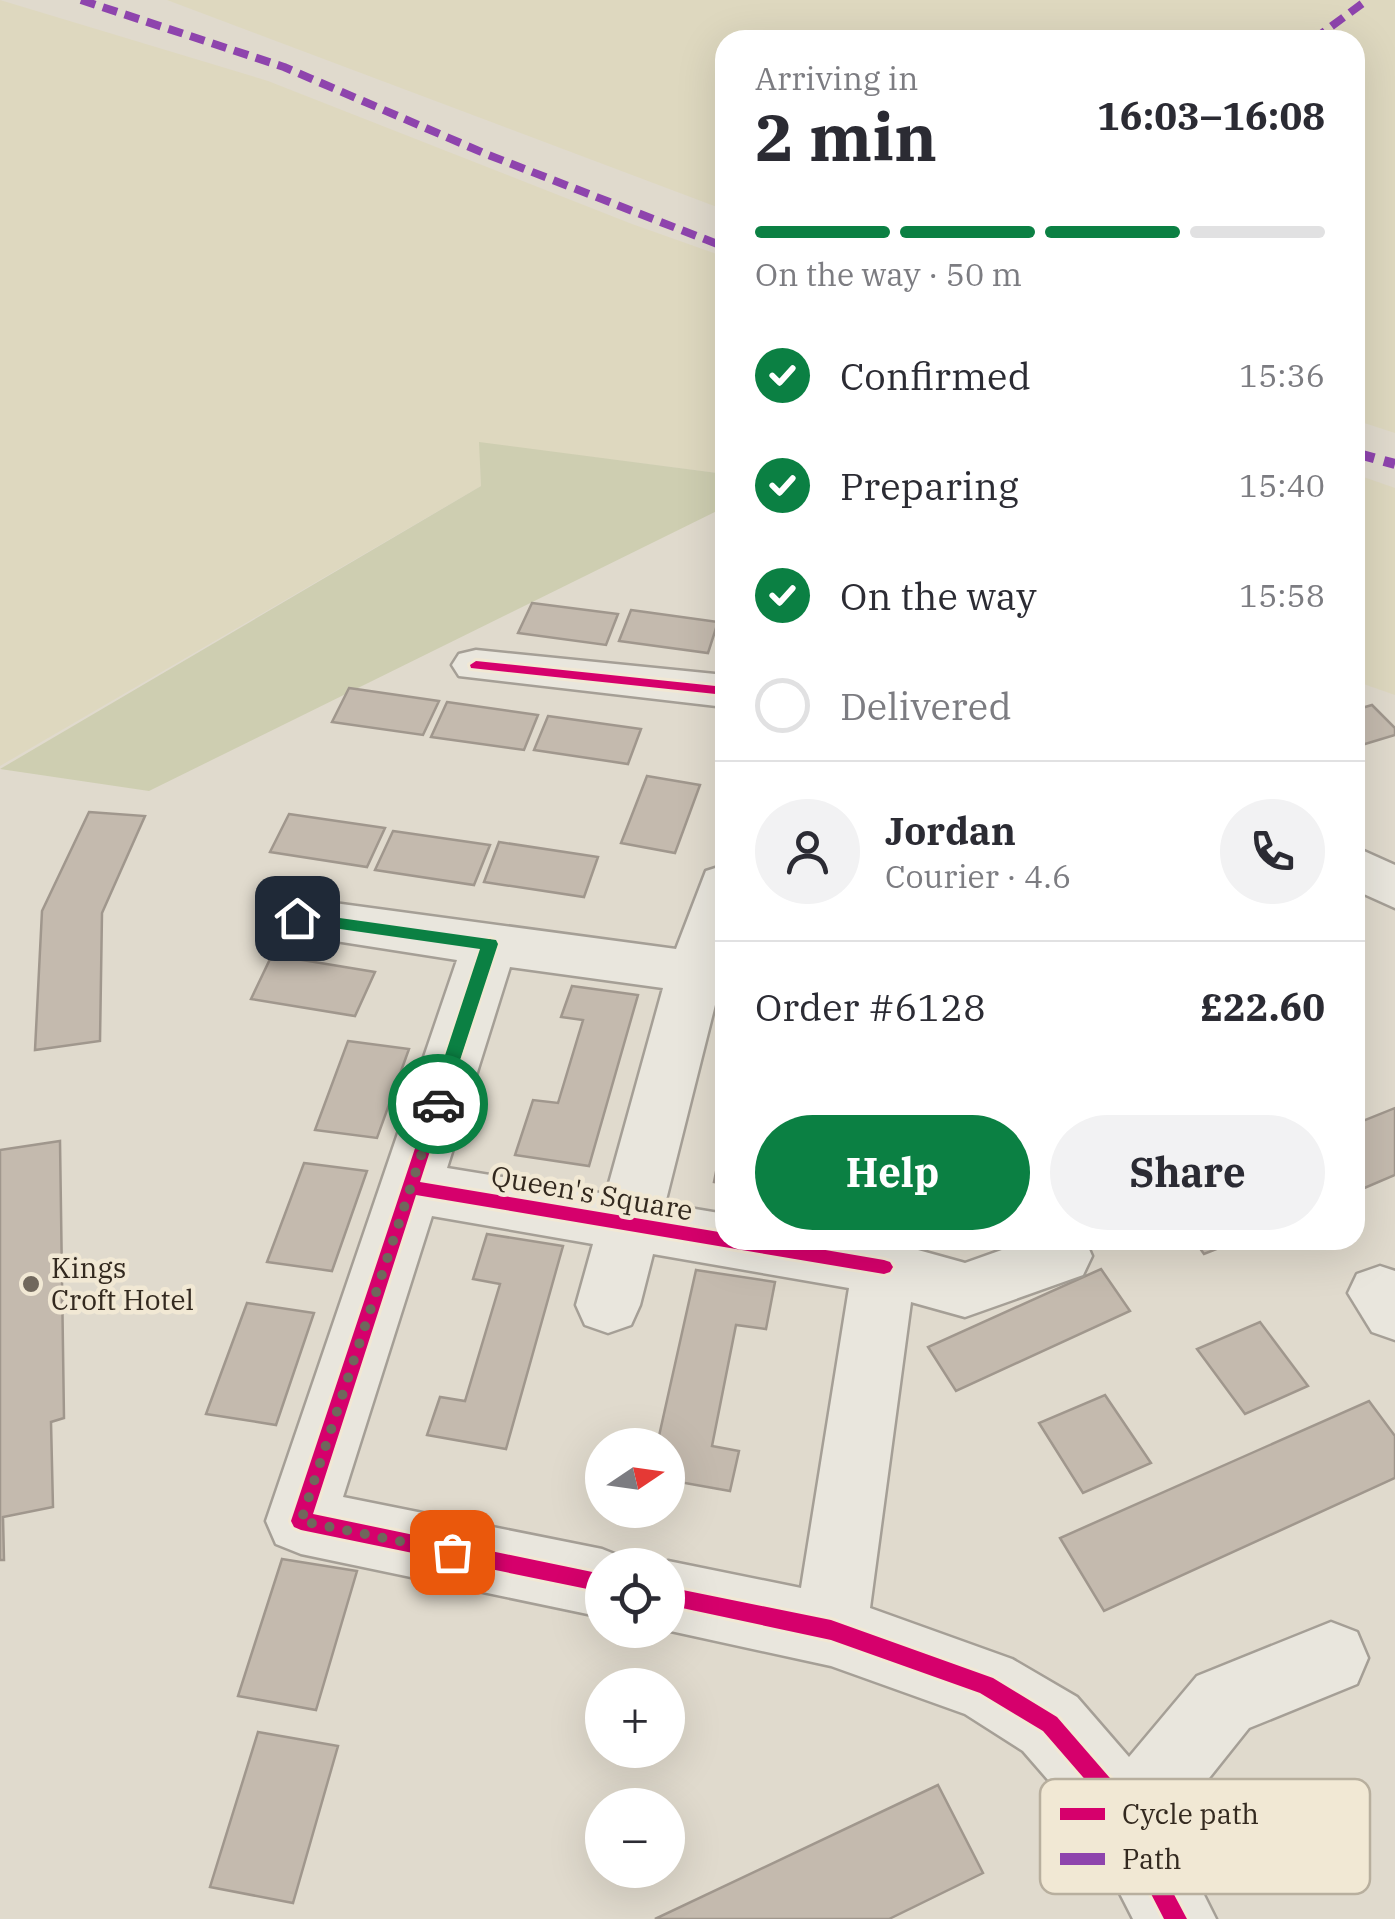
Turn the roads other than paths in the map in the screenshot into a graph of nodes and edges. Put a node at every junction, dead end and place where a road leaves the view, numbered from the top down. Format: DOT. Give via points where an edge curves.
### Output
graph roads {
  1 [pos="476,665"];
  2 [pos="715,690"];
  3 [pos="1365,872"];
  4 [pos="1395,889"];
  5 [pos="715,912"];
  6 [pos="297,918"];
  7 [pos="490,944"];
  8 [pos="694,972"];
  9 [pos="411,1187"];
  10 [pos="628,1225"];
  11 [pos="715,1234"];
  12 [pos="858,1250"];
  13 [pos="886,1253"];
  14 [pos="1061,1256"];
  15 [pos="608,1305"];
  16 [pos="585,1579"];
  17 [pos="685,1600"];
  18 [pos="831,1630"];
  19 [pos="1331,1658"];
  20 [pos="1098,1779"];
  21 [pos="1160,1779"];
  22 [pos="1163,1894"];
  23 [pos="1176,1919"];
  1 -- 2 [label="street"];
  3 -- 4 [label="street"];
  5 -- 8 [label="street, Queen's Square"];
  6 -- 7 [label="street"];
  7 -- 8 [label="street"];
  7 -- 9 [label="street"];
  8 -- 10 [label="street, Queen's Square"];
  9 -- 10 [label="street, Queen's Square"];
  9 -- 16 [label="street" via="301,1521"];
  10 -- 11 [label="street, Queen's Square"];
  10 -- 15 [label="street, Queen's Square"];
  12 -- 13 [label="street, Queen's Square"];
  13 -- 14 [label="street, Queen's Square" via="965,1290"];
  13 -- 18 [label="street"];
  17 -- 18 [label="street"];
  18 -- 20 [label="street" via="986,1685 1050,1724"];
  19 -- 21 [label="street" via="1223,1702"];
  22 -- 23 [label="street"];
}
